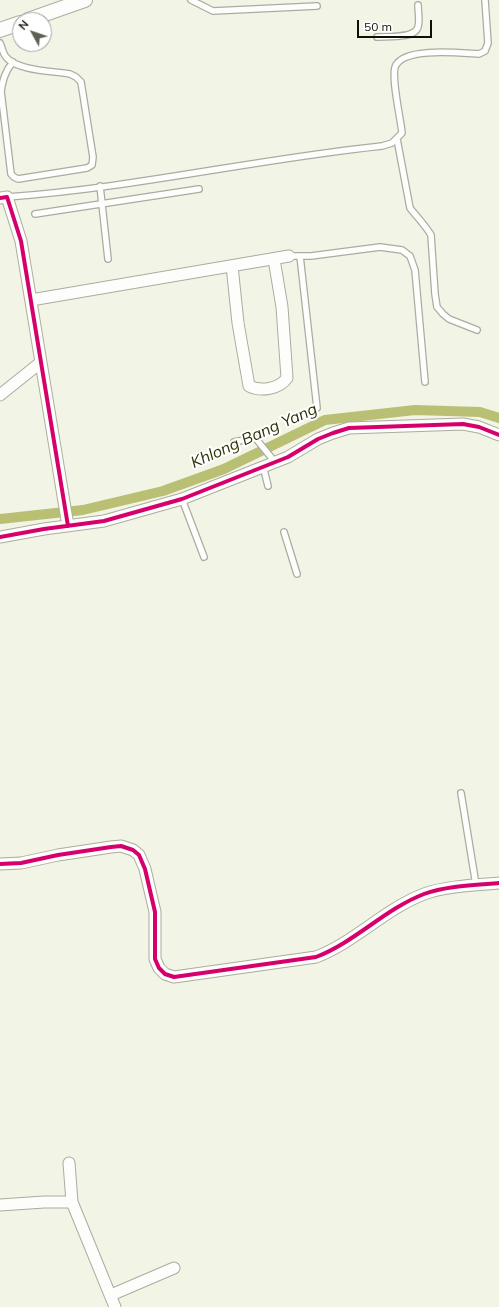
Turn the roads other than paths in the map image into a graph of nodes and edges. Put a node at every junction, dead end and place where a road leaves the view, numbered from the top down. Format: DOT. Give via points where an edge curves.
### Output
graph roads {
  1 [pos="85,0"];
  2 [pos="191,0"];
  3 [pos="485,0"];
  4 [pos="418,5"];
  5 [pos="317,6"];
  6 [pos="51,12"];
  7 [pos="12,26"];
  8 [pos="0,30"];
  9 [pos="377,37"];
  10 [pos="0,43"];
  11 [pos="13,62"];
  12 [pos="397,139"];
  13 [pos="100,186"];
  14 [pos="199,189"];
  15 [pos="4,197"];
  16 [pos="102,204"];
  17 [pos="35,214"];
  18 [pos="294,256"];
  19 [pos="108,259"];
  20 [pos="274,259"];
  21 [pos="232,266"];
  22 [pos="31,300"];
  23 [pos="477,330"];
  24 [pos="40,363"];
  25 [pos="425,382"];
  26 [pos="0,395"];
  27 [pos="317,408"];
  28 [pos="499,435"];
  29 [pos="234,442"];
  30 [pos="272,457"];
  31 [pos="263,466"];
  32 [pos="268,486"];
  33 [pos="182,498"];
  34 [pos="67,523"];
  35 [pos="284,532"];
  36 [pos="0,537"];
  37 [pos="204,557"];
  38 [pos="297,574"];
  39 [pos="461,793"];
  40 [pos="0,864"];
  41 [pos="499,883"];
  42 [pos="476,885"];
  43 [pos="69,1163"];
  44 [pos="72,1202"];
  45 [pos="0,1205"];
  46 [pos="174,1268"];
  47 [pos="111,1295"];
  48 [pos="115,1307"];
  1 -- 6 [label="street"];
  2 -- 5 [label="lane" via="213,11"];
  3 -- 12 [label="lane" via="488,43 485,51 479,54 410,55 402,58 395,66 394,77 402,132"];
  4 -- 9 [label="lane" via="418,27 415,32 409,35"];
  7 -- 8 [label="street"];
  10 -- 11 [label="lane" via="6,57"];
  11 -- 11 [label="lane" via="3,78 1,91 11,174 18,179 87,168 92,165 93,157 80,82 70,74 22,67"];
  12 -- 13 [label="lane" via="382,146"];
  12 -- 23 [label="lane" via="410,208 431,235 437,307 450,319"];
  13 -- 15 [label="lane" via="51,194"];
  13 -- 16 [label="lane"];
  14 -- 16 [label="lane"];
  15 -- 22 [label="street" via="22,241"];
  16 -- 17 [label="lane"];
  16 -- 19 [label="lane"];
  18 -- 20 [label="street"];
  18 -- 25 [label="lane" via="380,247 402,250 410,256 415,270"];
  18 -- 27 [label="lane"];
  20 -- 21 [label="street"];
  20 -- 21 [label="street" via="282,307 287,378 282,385 272,388 256,390 249,386 238,323"];
  21 -- 22 [label="street"];
  22 -- 24 [label="street"];
  24 -- 26 [label="street"];
  24 -- 34 [label="street"];
  28 -- 30 [label="street" via="463,424 349,428 318,439 288,457"];
  29 -- 30 [label="lane" via="251,438 257,440"];
  30 -- 31 [label="street"];
  31 -- 32 [label="lane"];
  31 -- 33 [label="street"];
  33 -- 34 [label="street" via="104,522"];
  33 -- 37 [label="lane"];
  34 -- 36 [label="street"];
  35 -- 38 [label="lane"];
  39 -- 42 [label="lane"];
  40 -- 42 [label="street" via="21,863 111,847 121,846 133,850 139,855 146,869 155,912 155,959 158,968 174,977 316,957 345,943 398,907 424,894"];
  41 -- 42 [label="street"];
  43 -- 44 [label="street"];
  44 -- 45 [label="street"];
  44 -- 47 [label="street"];
  46 -- 47 [label="street"];
  47 -- 48 [label="street"];
}
